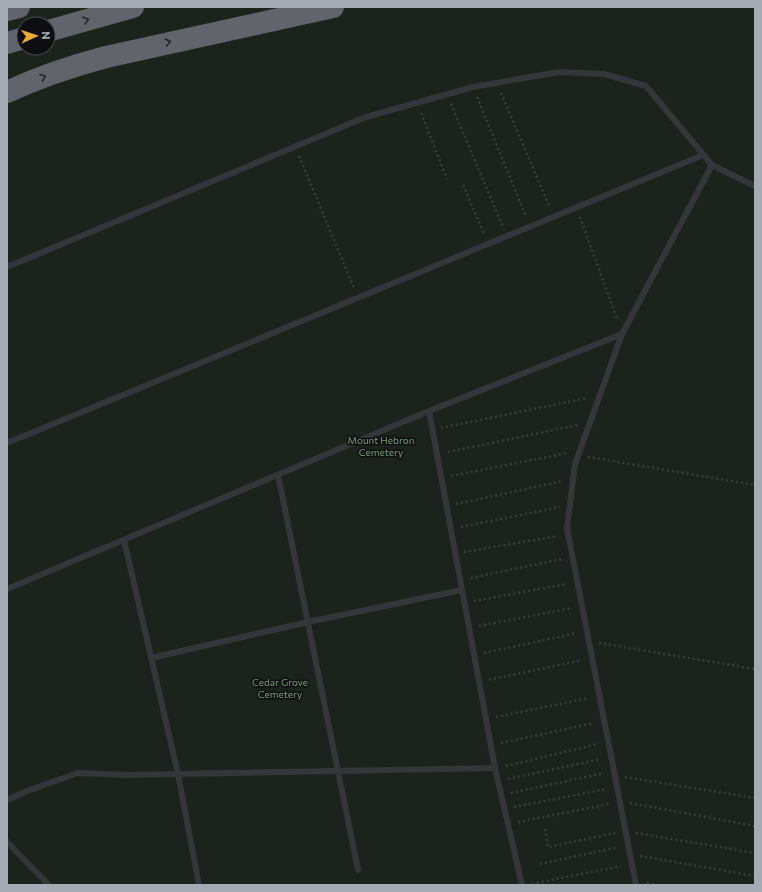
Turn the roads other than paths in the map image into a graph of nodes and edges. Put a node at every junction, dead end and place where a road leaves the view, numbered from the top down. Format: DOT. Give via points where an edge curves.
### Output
graph roads {
  1 [pos="19,7"];
  2 [pos="133,7"];
  3 [pos="326,7"];
  4 [pos="333,7"];
  5 [pos="7,10"];
  6 [pos="299,14"];
  7 [pos="56,29"];
  8 [pos="7,92"];
  9 [pos="703,154"];
  10 [pos="712,165"];
  11 [pos="755,186"];
  12 [pos="7,267"];
  13 [pos="622,334"];
  14 [pos="429,411"];
  15 [pos="7,443"];
  16 [pos="278,475"];
  17 [pos="124,540"];
  18 [pos="7,589"];
  19 [pos="462,590"];
  20 [pos="308,622"];
  21 [pos="151,658"];
  22 [pos="496,768"];
  23 [pos="338,771"];
  24 [pos="178,774"];
  25 [pos="7,800"];
  26 [pos="7,842"];
  27 [pos="358,870"];
  28 [pos="49,885"];
  29 [pos="199,885"];
  30 [pos="522,885"];
  31 [pos="636,885"];
  1 -- 5 [label="highway"];
  7 -- 2 [label="highway, one-way"];
  3 -- 6 [label="highway"];
  4 -- 6 [label="highway"];
  8 -- 6 [label="highway, one-way" via="51,74 106,57"];
  9 -- 10 [label="lane"];
  9 -- 12 [label="lane" via="646,86 604,74 558,72 473,88 366,117"];
  9 -- 15 [label="lane"];
  10 -- 11 [label="lane"];
  10 -- 13 [label="lane"];
  13 -- 14 [label="lane"];
  13 -- 31 [label="lane" via="575,464 567,528"];
  14 -- 16 [label="lane"];
  14 -- 19 [label="lane"];
  16 -- 17 [label="lane"];
  16 -- 20 [label="lane"];
  17 -- 18 [label="lane"];
  17 -- 21 [label="lane"];
  19 -- 20 [label="lane"];
  19 -- 22 [label="lane"];
  20 -- 21 [label="lane"];
  20 -- 23 [label="lane"];
  21 -- 24 [label="lane"];
  22 -- 23 [label="lane"];
  22 -- 30 [label="lane"];
  23 -- 24 [label="lane"];
  23 -- 27 [label="lane"];
  24 -- 25 [label="lane" via="78,773"];
  24 -- 29 [label="lane"];
  26 -- 28 [label="lane"];
}
